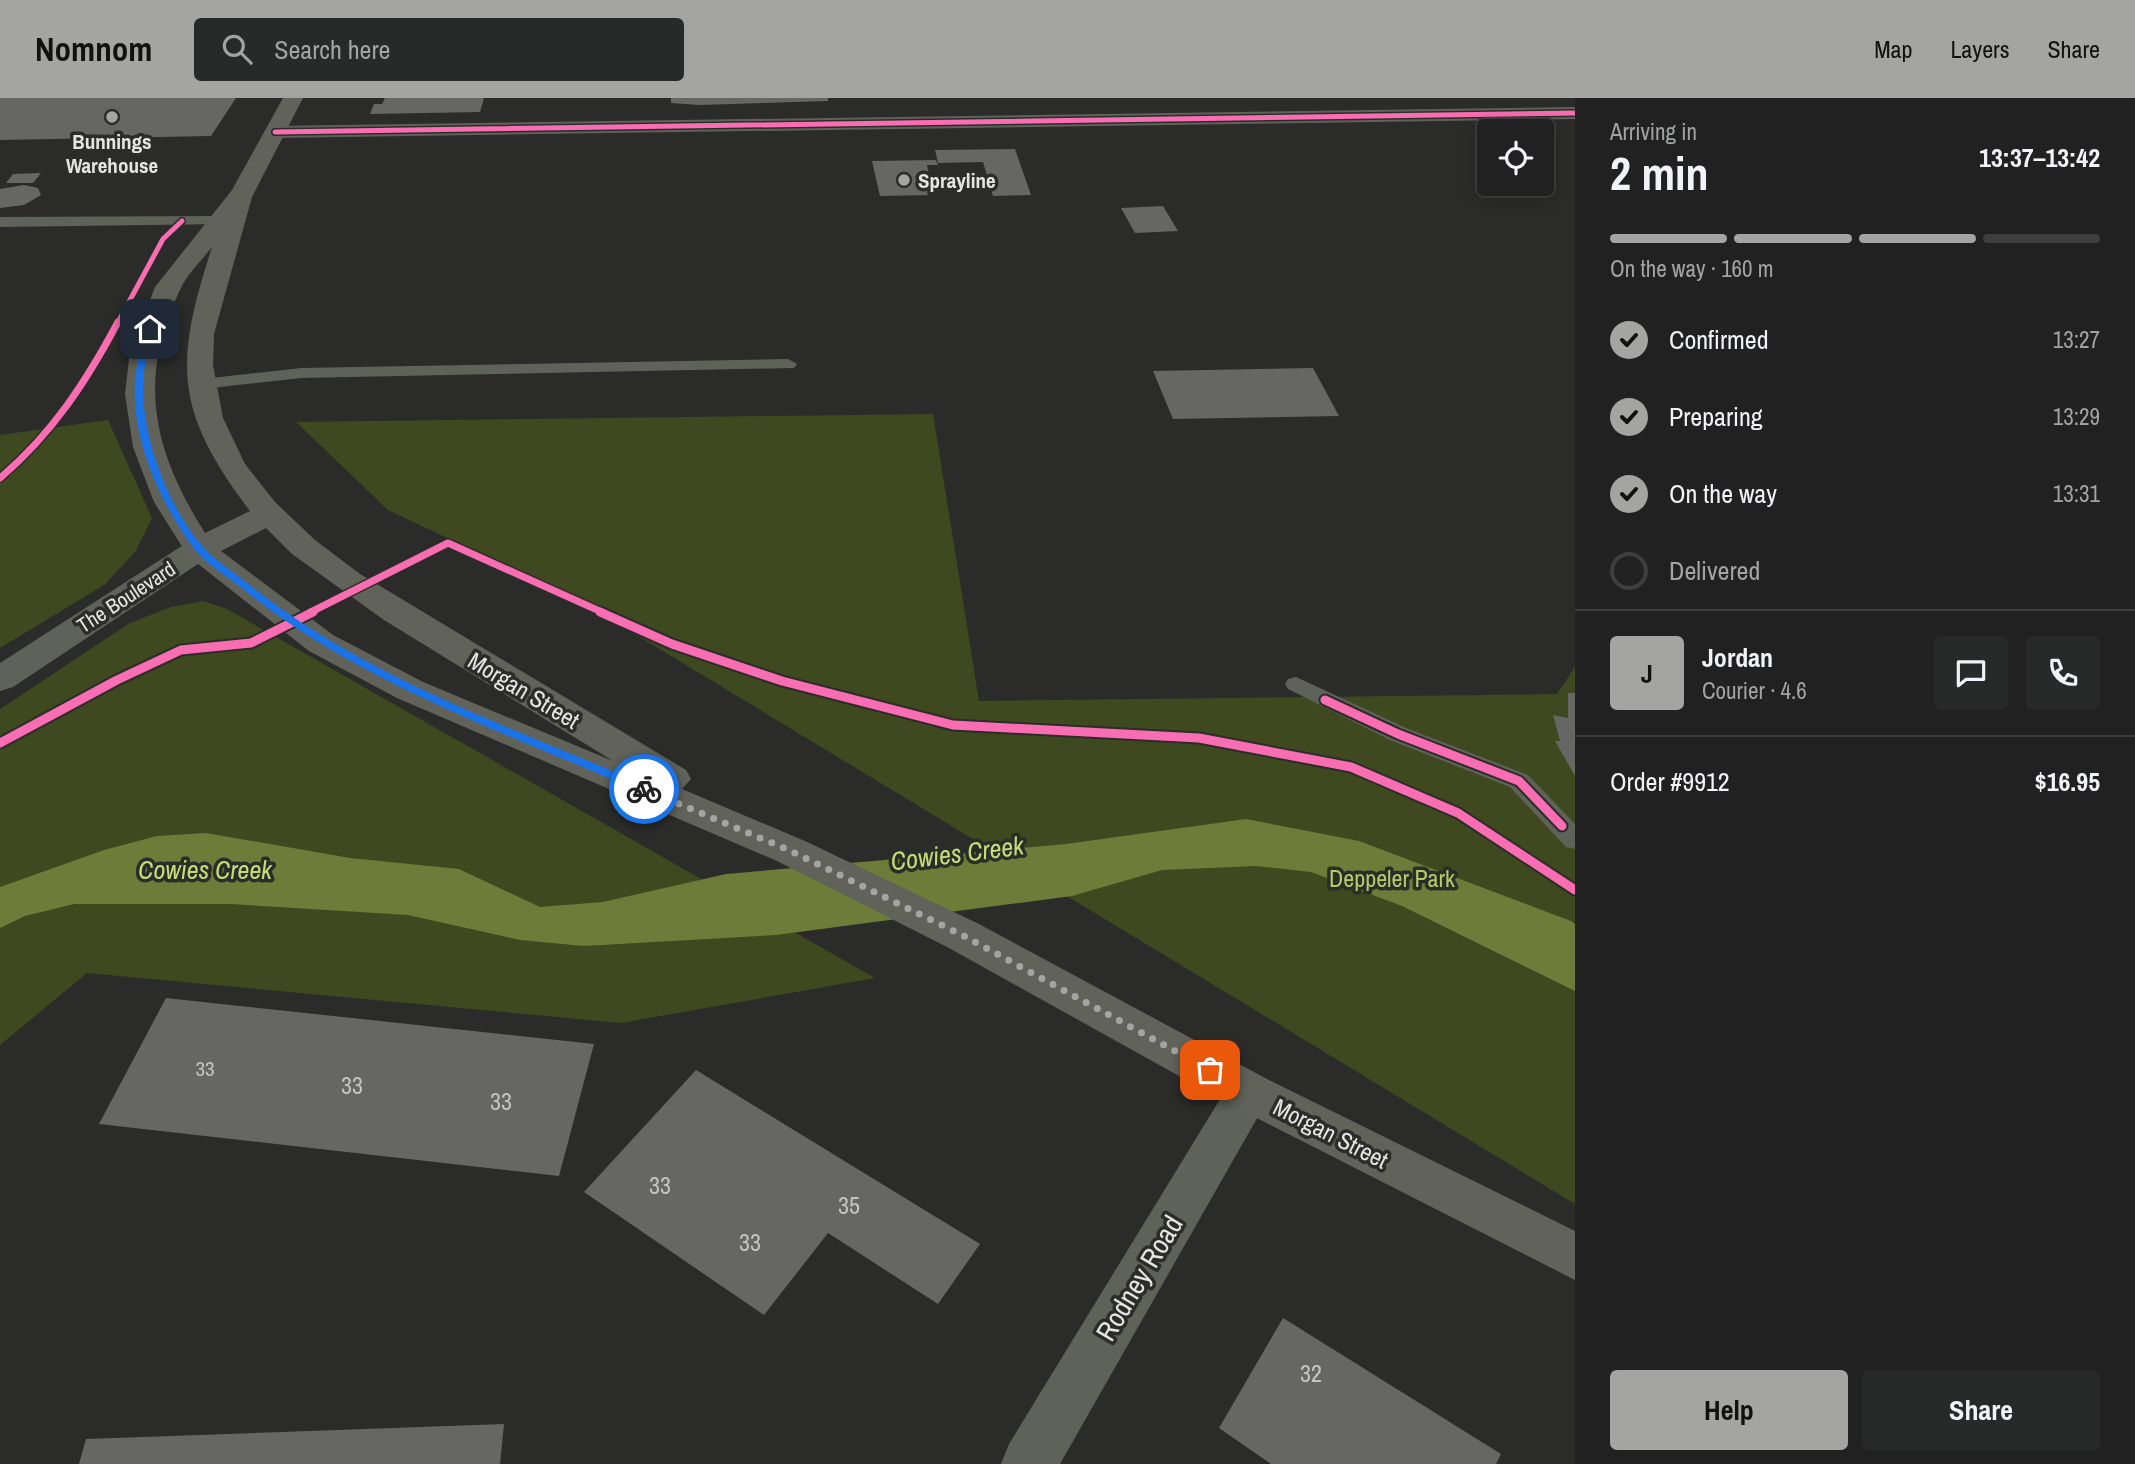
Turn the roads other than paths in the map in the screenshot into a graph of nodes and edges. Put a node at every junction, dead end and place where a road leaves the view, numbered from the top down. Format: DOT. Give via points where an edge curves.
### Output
graph roads {
  1 [pos="292,98"];
  2 [pos="1017,98"];
  3 [pos="1575,113"];
  4 [pos="1026,121"];
  5 [pos="275,132"];
  6 [pos="241,194"];
  7 [pos="218,221"];
  8 [pos="0,222"];
  9 [pos="789,364"];
  10 [pos="201,384"];
  11 [pos="269,514"];
  12 [pos="200,549"];
  13 [pos="0,679"];
  14 [pos="1296,684"];
  15 [pos="1575,840"];
  16 [pos="791,851"];
  17 [pos="1249,1092"];
  18 [pos="1575,1257"];
  19 [pos="1029,1464"];
  1 -- 5 [label="main road, The Boulevard"];
  2 -- 4 [label="street"];
  3 -- 4 [label="street"];
  4 -- 5 [label="street"];
  5 -- 6 [label="main road, The Boulevard"];
  6 -- 7 [label="main road, The Boulevard"];
  6 -- 10 [label="main road, The Boulevard" via="205,314"];
  7 -- 8 [label="lane"];
  7 -- 12 [label="main road, The Boulevard" via="168,287 144,351 139,394 141,422 155,469"];
  9 -- 10 [label="lane" via="301,373"];
  10 -- 11 [label="main road, The Boulevard" via="225,452"];
  11 -- 12 [label="main road"];
  11 -- 16 [label="main road, Morgan Street" via="299,543 372,598"];
  12 -- 13 [label="street, The Boulevard"];
  12 -- 16 [label="main road, Morgan Street" via="290,622 374,672"];
  14 -- 15 [label="lane" via="1398,734 1519,781"];
  16 -- 17 [label="main road, Morgan Street" via="964,936"];
  17 -- 18 [label="main road, Morgan Street"];
  17 -- 19 [label="street, Rodney Road"];
}
